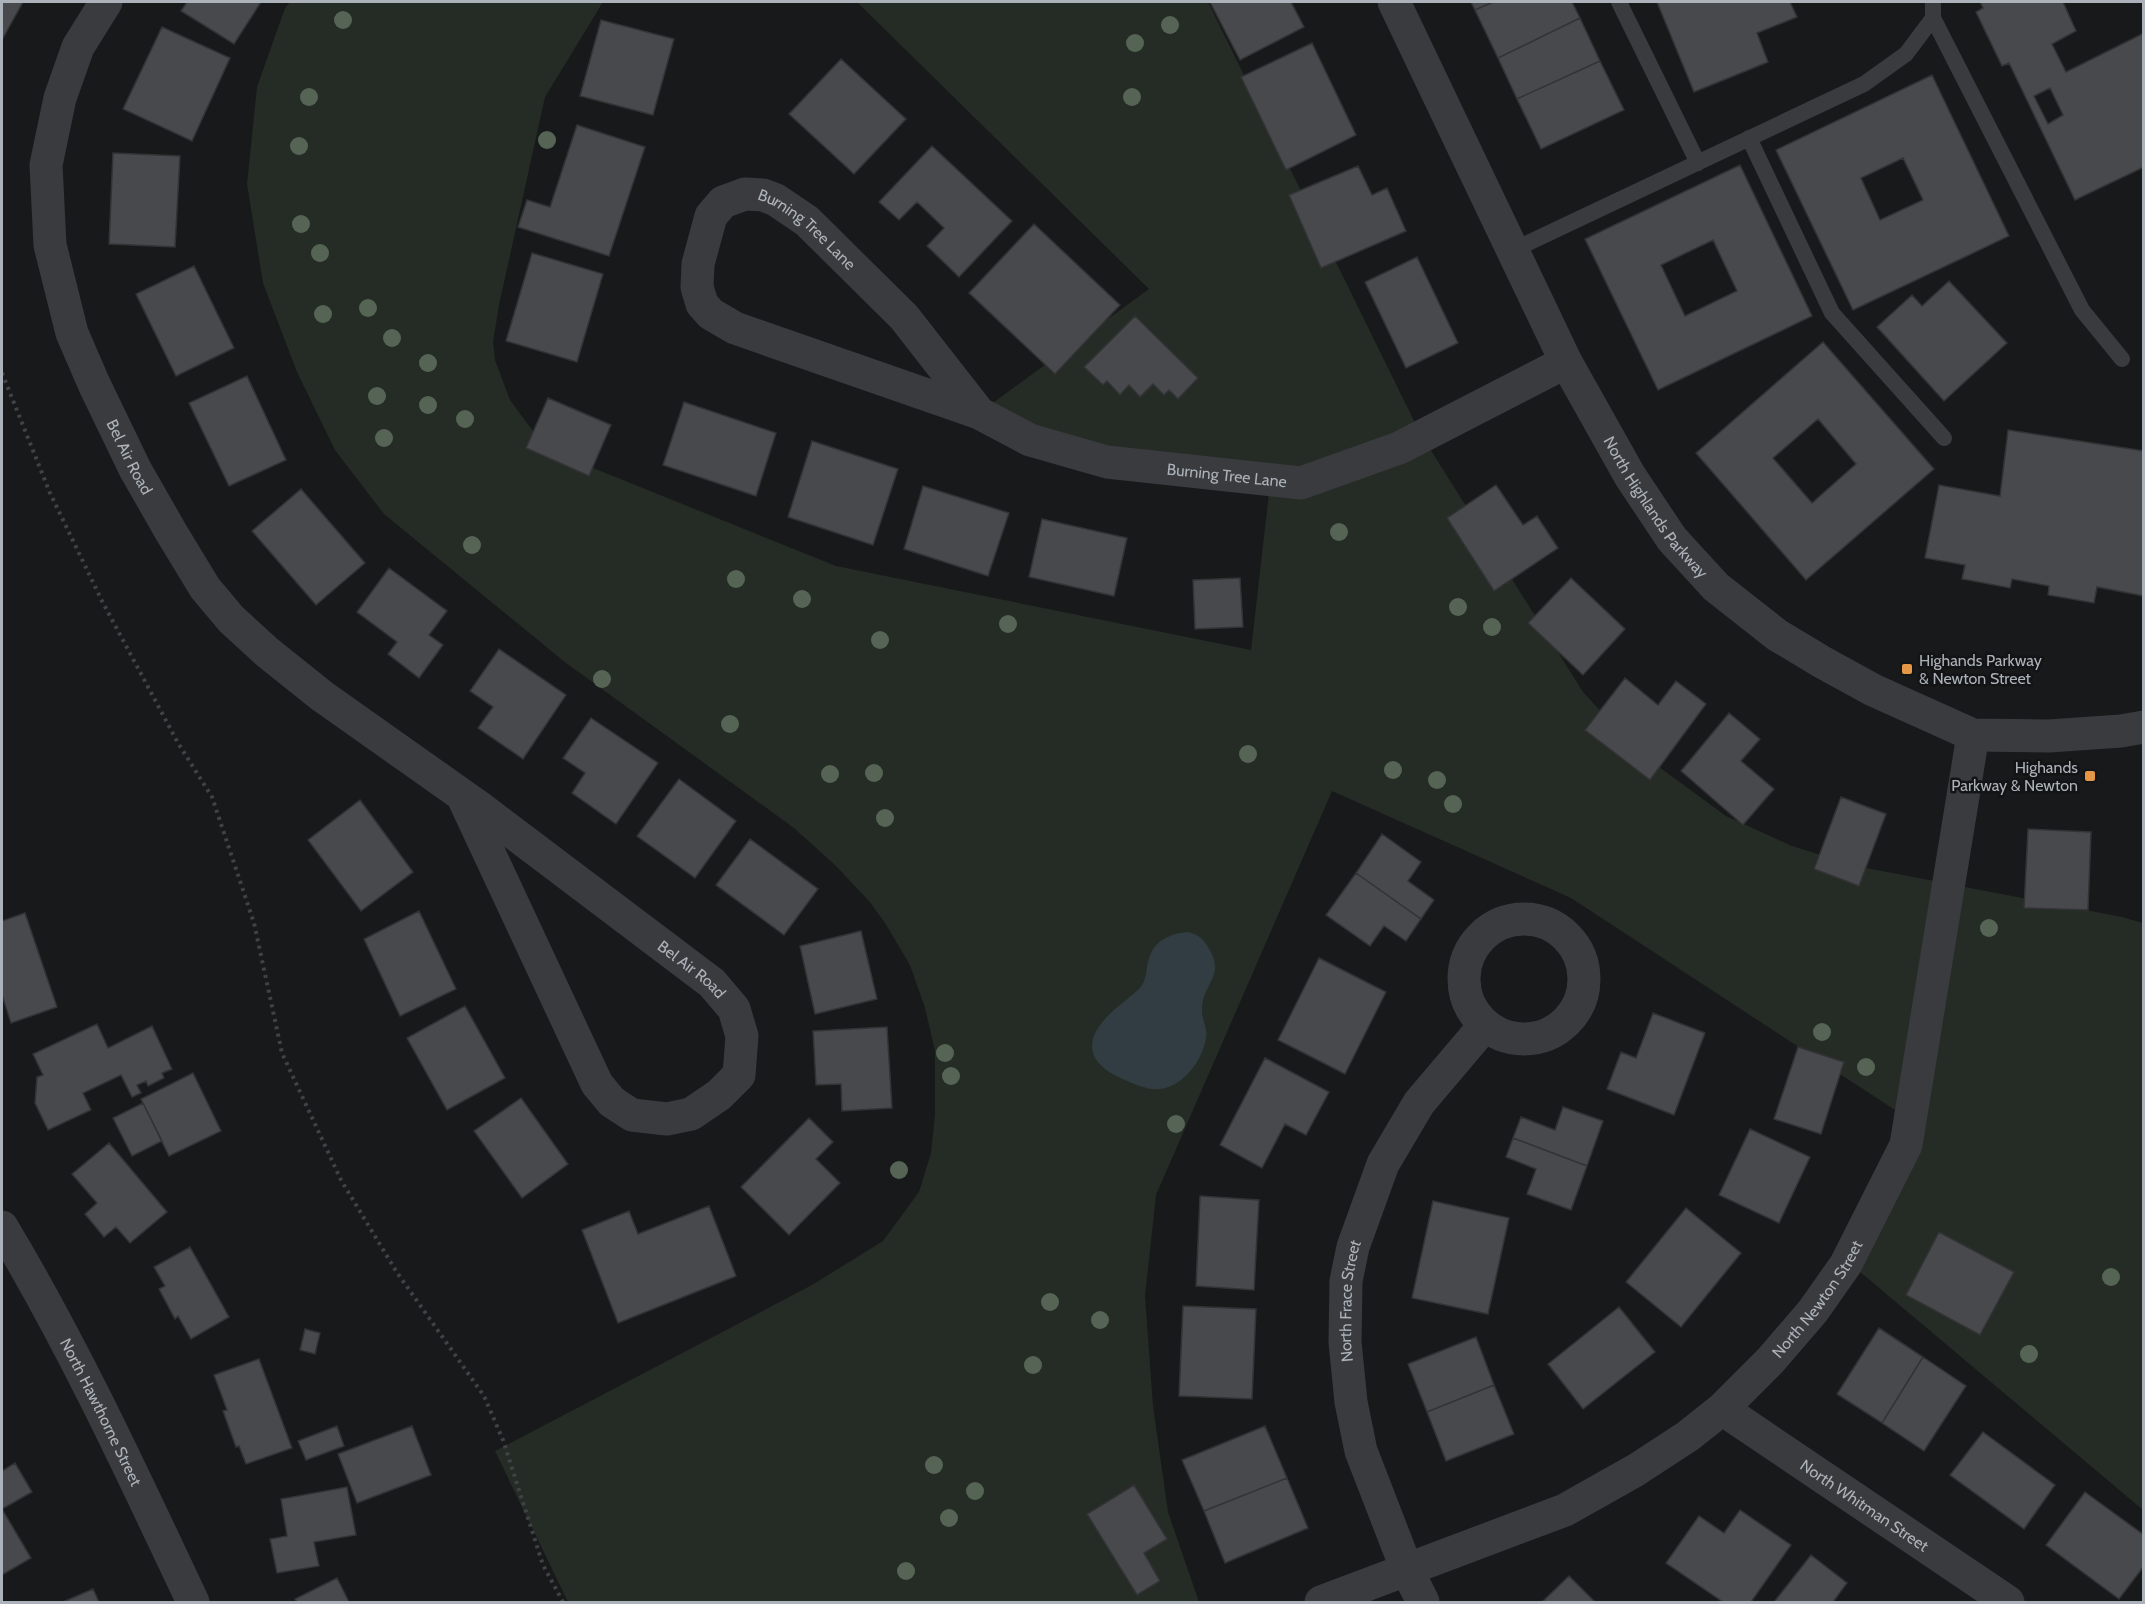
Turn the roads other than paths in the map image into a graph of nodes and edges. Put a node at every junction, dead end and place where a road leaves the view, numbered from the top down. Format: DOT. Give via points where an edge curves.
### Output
graph roads {
  1 [pos="106,2"];
  2 [pos="1394,2"];
  3 [pos="1619,2"];
  4 [pos="1933,10"];
  5 [pos="1749,138"];
  6 [pos="1698,163"];
  7 [pos="1513,250"];
  8 [pos="2122,359"];
  9 [pos="1566,362"];
  10 [pos="979,413"];
  11 [pos="1944,438"];
  12 [pos="2144,726"];
  13 [pos="1973,735"];
  14 [pos="462,795"];
  15 [pos="1485,1025"];
  16 [pos="2,1227"];
  17 [pos="1722,1409"];
  18 [pos="1407,1570"];
  19 [pos="193,1602"];
  20 [pos="1321,1602"];
  21 [pos="1423,1602"];
  22 [pos="2008,1602"];
  1 -- 14 [label="street, Bel Air Road" via="78,47 60,98 46,165 50,245 72,333 94,384 171,532 231,619 322,696"];
  2 -- 7 [label="street, North Highlands Parkway"];
  3 -- 6 [label="lane"];
  4 -- 5 [label="lane" via="1906,54 1864,84"];
  4 -- 8 [label="lane" via="2082,310"];
  5 -- 6 [label="lane"];
  5 -- 11 [label="lane" via="1832,313"];
  6 -- 7 [label="lane"];
  7 -- 9 [label="street, North Highlands Parkway"];
  9 -- 10 [label="street, Burning Tree Lane" via="1399,448 1301,483 1107,462 1030,440"];
  9 -- 13 [label="street, North Highlands Parkway" via="1630,476 1672,538 1716,587 1777,635 1822,662 1873,690"];
  10 -- 10 [label="street, Burning Tree Lane" via="904,317 800,215 776,200 750,194 730,198 714,210 697,273 698,293 711,314 735,328"];
  12 -- 13 [label="street, North Highlands Parkway" via="2061,735"];
  13 -- 17 [label="street, North Newton Street" via="1906,1145 1846,1264 1813,1311"];
  14 -- 14 [label="street, Bel Air Road" via="597,1084 612,1102 632,1114 666,1119 691,1114 719,1095 739,1075 742,1036 734,1009 712,983"];
  15 -- 18 [label="street, North Frace Street" via="1419,1103 1383,1164 1353,1247 1346,1281 1345,1342 1361,1451"];
  16 -- 19 [label="street, North Hawthorne Street" via="104,1414"];
  17 -- 18 [label="street, North Newton Street" via="1636,1470 1565,1510"];
  17 -- 22 [label="street, North Whitman Street"];
  18 -- 20 [label="street, North Newton Street"];
  18 -- 21 [label="street, North Frace Street"];
}
